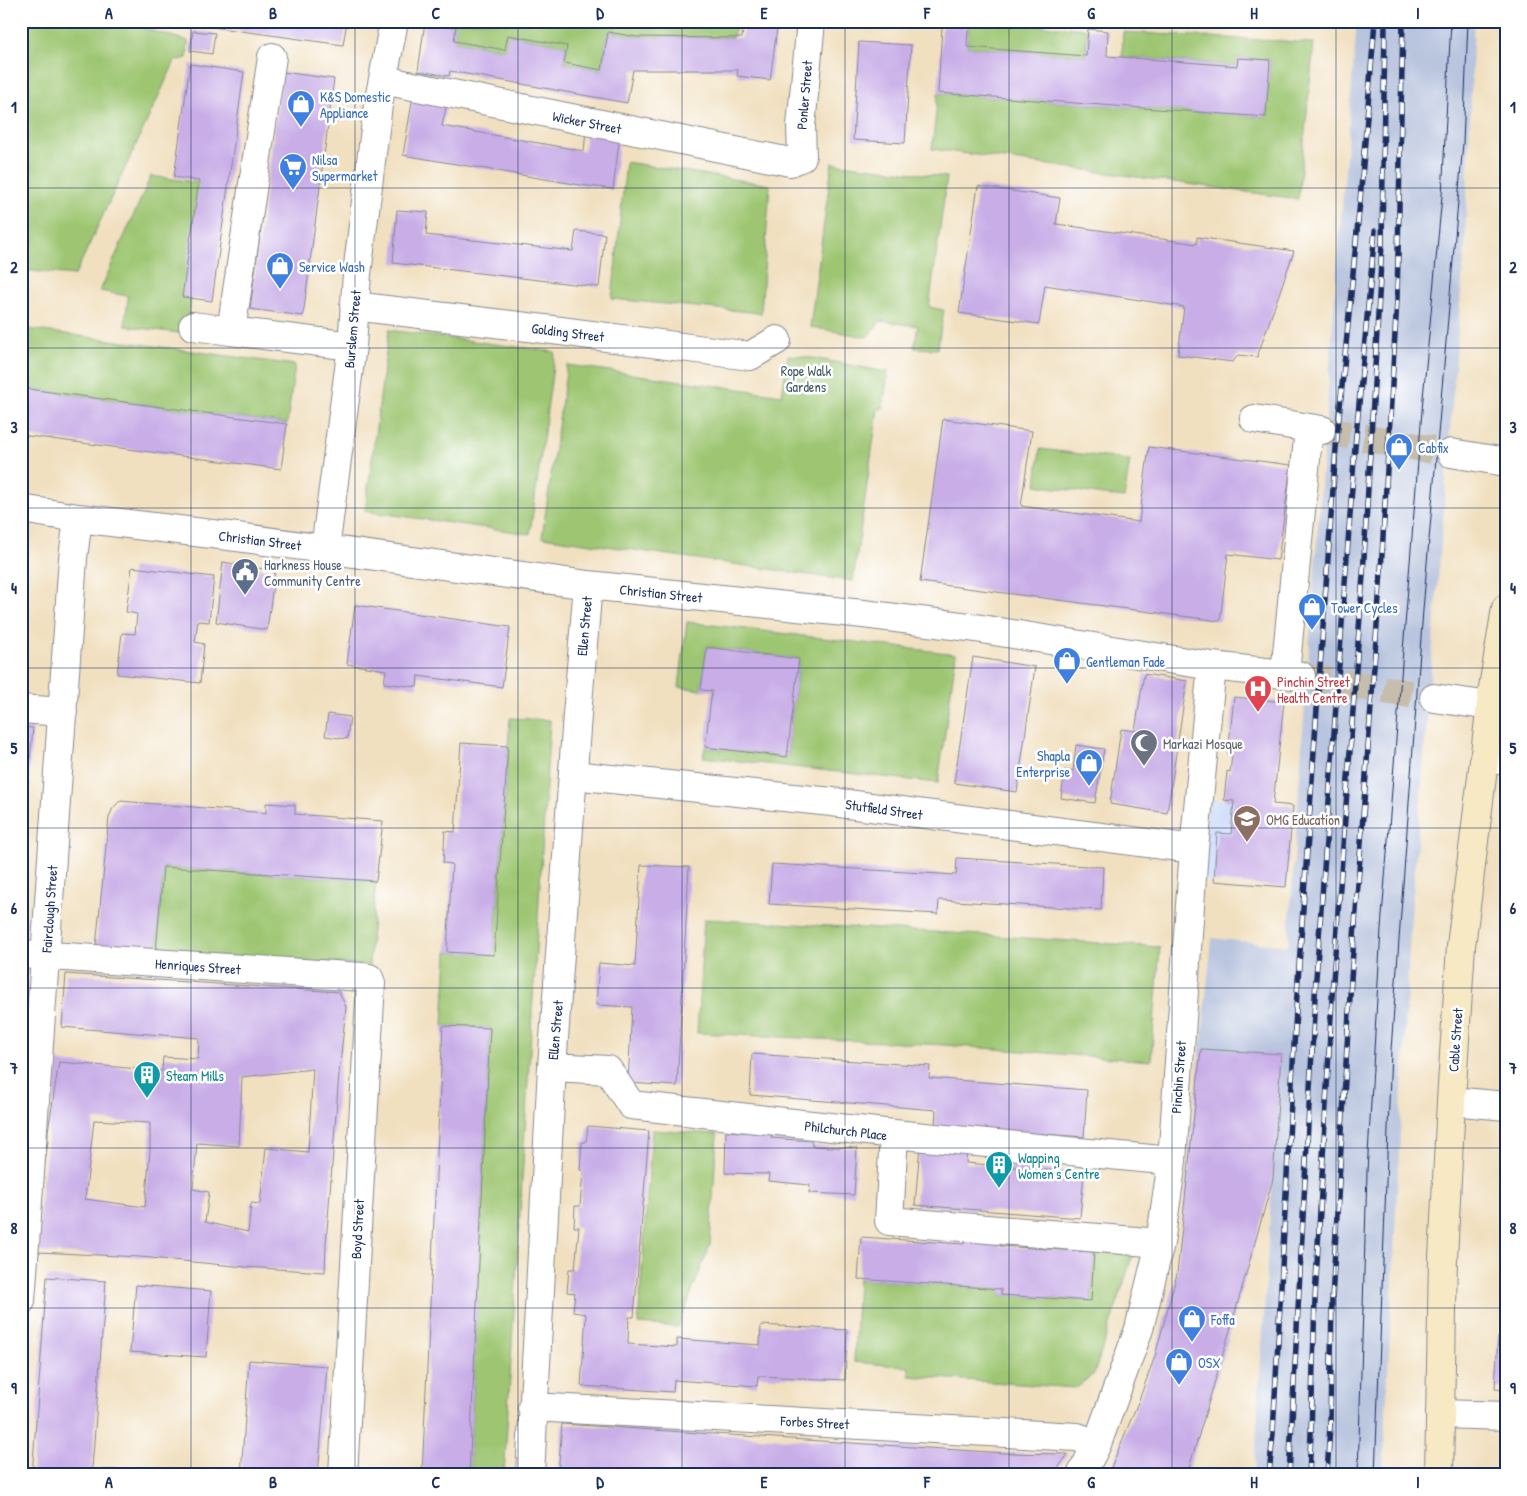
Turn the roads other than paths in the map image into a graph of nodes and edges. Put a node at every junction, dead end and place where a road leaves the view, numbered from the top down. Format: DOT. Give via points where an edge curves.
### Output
graph roads {
  1 [pos="394,21"];
  2 [pos="811,21"];
  3 [pos="272,57"];
  4 [pos="383,80"];
  5 [pos="790,162"];
  6 [pos="354,306"];
  7 [pos="193,326"];
  8 [pos="231,331"];
  9 [pos="777,340"];
  10 [pos="352,346"];
  11 [pos="1254,419"];
  12 [pos="1451,453"];
  13 [pos="1506,462"];
  14 [pos="21,509"];
  15 [pos="78,518"];
  16 [pos="325,549"];
  17 [pos="588,585"];
  18 [pos="1506,608"];
  19 [pos="1212,666"];
  20 [pos="1497,695"];
  21 [pos="1434,698"];
  22 [pos="21,709"];
  23 [pos="63,712"];
  24 [pos="1495,759"];
  25 [pos="574,775"];
  26 [pos="1194,850"];
  27 [pos="33,955"];
  28 [pos="371,983"];
  29 [pos="552,1066"];
  30 [pos="1451,1101"];
  31 [pos="1506,1106"];
  32 [pos="894,1134"];
  33 [pos="1172,1161"];
  34 [pos="1160,1242"];
  35 [pos="21,1301"];
  36 [pos="532,1407"];
  37 [pos="1440,1414"];
  38 [pos="1506,1416"];
  39 [pos="1097,1444"];
  40 [pos="343,1475"];
  41 [pos="530,1475"];
  42 [pos="1081,1475"];
  43 [pos="1439,1475"];
  1 -- 4 [label="street, Burslem Street"];
  2 -- 5 [label="street, Ponler Street" via="800,126 802,157"];
  3 -- 8 [label="street"];
  4 -- 5 [label="street, Wicker Street"];
  4 -- 6 [label="street, Burslem Street"];
  6 -- 9 [label="street, Golding Street" via="750,356"];
  6 -- 10 [label="street, Burslem Street"];
  7 -- 8 [label="street"];
  8 -- 10 [label="street"];
  10 -- 16 [label="street, Burslem Street"];
  11 -- 19 [label="street, Christian Street" via="1315,429 1293,675"];
  12 -- 13 [label="street"];
  14 -- 15 [label="street, Christian Street"];
  15 -- 16 [label="street, Christian Street"];
  15 -- 23 [label="street, Fairclough Street"];
  16 -- 17 [label="street, Christian Street"];
  17 -- 19 [label="street, Christian Street" via="969,627"];
  17 -- 25 [label="street, Ellen Street"];
  18 -- 20 [label="main road, Cable Street"];
  19 -- 26 [label="street, Pinchin Street"];
  20 -- 21 [label="street"];
  20 -- 24 [label="main road, Cable Street"];
  22 -- 23 [label="street"];
  23 -- 27 [label="street, Fairclough Street"];
  24 -- 30 [label="main road, Cable Street" via="1461,946"];
  25 -- 26 [label="street, Stutfield Street" via="832,802"];
  25 -- 29 [label="street, Ellen Street"];
  26 -- 33 [label="street, Pinchin Street"];
  27 -- 28 [label="street, Henriques Street" via="363,977 369,978"];
  27 -- 35 [label="street, Fairclough Street"];
  28 -- 40 [label="street, Boyd Street"];
  29 -- 32 [label="street, Philchurch Place" via="608,1070 631,1105"];
  29 -- 36 [label="street, Ellen Street"];
  30 -- 31 [label="street"];
  30 -- 37 [label="main road, Cable Street" via="1442,1258"];
  32 -- 33 [label="street"];
  32 -- 34 [label="street, Philchurch Place" via="889,1221"];
  33 -- 34 [label="street, Pinchin Street"];
  34 -- 39 [label="street, Pinchin Street" via="1138,1329"];
  36 -- 39 [label="street, Forbes Street" via="1077,1436"];
  36 -- 41 [label="street, Ellen Street"];
  37 -- 38 [label="street"];
  37 -- 43 [label="main road, Cable Street"];
  39 -- 42 [label="street, Pinchin Street"];
}
